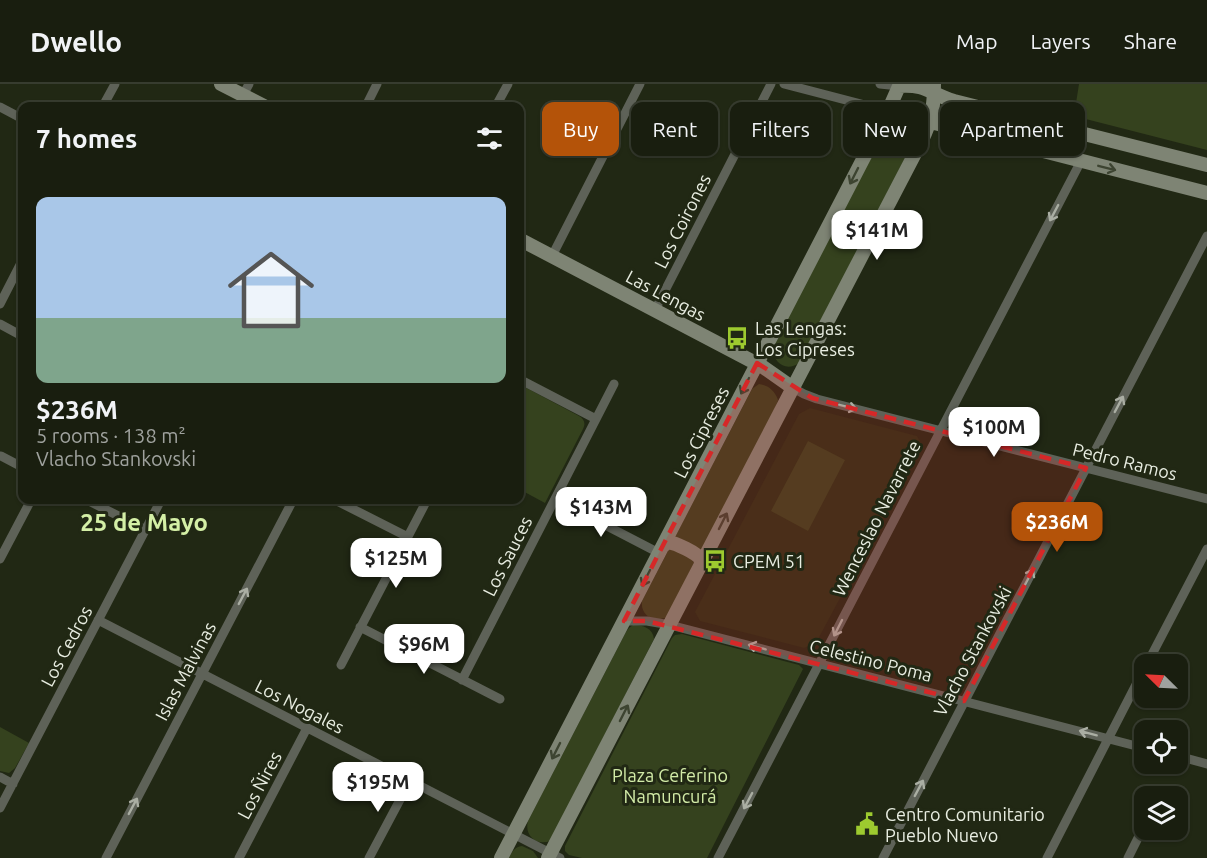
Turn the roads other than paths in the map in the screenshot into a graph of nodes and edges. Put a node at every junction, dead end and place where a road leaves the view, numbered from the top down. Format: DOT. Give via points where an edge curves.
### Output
graph roads {
  1 [pos="115,84"];
  2 [pos="221,84"];
  3 [pos="377,84"];
  4 [pos="508,84"];
  5 [pos="640,84"];
  6 [pos="771,84"];
  7 [pos="784,84"];
  8 [pos="880,84"];
  9 [pos="900,85"];
  10 [pos="934,88"];
  11 [pos="246,90"];
  12 [pos="105,102"];
  13 [pos="260,102"];
  14 [pos="368,102"];
  15 [pos="498,102"];
  16 [pos="853,102"];
  17 [pos="892,102"];
  18 [pos="0,107"];
  19 [pos="18,116"];
  20 [pos="930,122"];
  21 [pos="865,156"];
  22 [pos="1081,161"];
  23 [pos="1207,165"];
  24 [pos="1207,193"];
  25 [pos="1207,236"];
  26 [pos="524,242"];
  27 [pos="552,256"];
  28 [pos="18,269"];
  29 [pos="0,304"];
  30 [pos="655,310"];
  31 [pos="0,324"];
  32 [pos="18,334"];
  33 [pos="757,363"];
  34 [pos="524,382"];
  35 [pos="614,384"];
  36 [pos="793,388"];
  37 [pos="596,419"];
  38 [pos="940,431"];
  39 [pos="1,456"];
  40 [pos="18,465"];
  41 [pos="1086,468"];
  42 [pos="555,499"];
  43 [pos="1207,499"];
  44 [pos="29,504"];
  45 [pos="95,504"];
  46 [pos="159,504"];
  47 [pos="291,504"];
  48 [pos="343,504"];
  49 [pos="425,504"];
  50 [pos="146,530"];
  51 [pos="408,537"];
  52 [pos="661,549"];
  53 [pos="1207,549"];
  54 [pos="0,559"];
  55 [pos="701,565"];
  56 [pos="98,620"];
  57 [pos="624,621"];
  58 [pos="670,625"];
  59 [pos="360,627"];
  60 [pos="1152,654"];
  61 [pos="819,664"];
  62 [pos="341,665"];
  63 [pos="202,674"];
  64 [pos="462,680"];
  65 [pos="1134,688"];
  66 [pos="500,699"];
  67 [pos="964,701"];
  68 [pos="307,728"];
  69 [pos="1108,739"];
  70 [pos="1134,746"];
  71 [pos="1188,759"];
  72 [pos="1207,764"];
  73 [pos="0,777"];
  74 [pos="410,781"];
  75 [pos="13,784"];
  76 [pos="0,808"];
  77 [pos="513,834"];
  78 [pos="1137,840"];
  79 [pos="553,856"];
  80 [pos="106,858"];
  81 [pos="239,858"];
  82 [pos="369,858"];
  83 [pos="501,858"];
  84 [pos="718,858"];
  85 [pos="882,858"];
  86 [pos="1047,858"];
  87 [pos="1128,858"];
  1 -- 12 [label="street"];
  2 -- 11 [label="main road"];
  3 -- 14 [label="street"];
  4 -- 15 [label="street"];
  5 -- 27 [label="street"];
  6 -- 30 [label="street, Los Coirones"];
  7 -- 16 [label="street"];
  8 -- 9 [label="street"];
  9 -- 10 [label="main road"];
  9 -- 17 [label="main road, Los Cipreses"];
  10 -- 20 [label="main road"];
  10 -- 23 [label="main road" via="954,101"];
  11 -- 13 [label="main road"];
  18 -- 19 [label="street"];
  20 -- 22 [label="main road"];
  20 -- 36 [label="main road"];
  21 -- 33 [label="main road, Los Cipreses, one-way"];
  22 -- 24 [label="main road, one-way"];
  22 -- 38 [label="street, Wenceslao Navarrete, one-way"];
  41 -- 25 [label="street, Vlacho Stankovski, one-way"];
  26 -- 27 [label="main road, Las Lengas"];
  27 -- 30 [label="main road, Las Lengas"];
  28 -- 29 [label="street"];
  30 -- 33 [label="main road, Las Lengas"];
  31 -- 32 [label="street"];
  33 -- 36 [label="main road, Las Lengas"];
  33 -- 52 [label="main road, Los Cipreses, one-way"];
  34 -- 37 [label="street"];
  35 -- 37 [label="street, Los Sauces"];
  36 -- 38 [label="street, Pedro Ramos, one-way" via="812,398"];
  55 -- 36 [label="main road, one-way"];
  37 -- 42 [label="street, Los Sauces"];
  38 -- 41 [label="street, Pedro Ramos"];
  38 -- 61 [label="street, Wenceslao Navarrete, one-way"];
  39 -- 40 [label="street"];
  41 -- 43 [label="street, Pedro Ramos"];
  67 -- 41 [label="street, Vlacho Stankovski, one-way"];
  42 -- 52 [label="street"];
  42 -- 64 [label="street, Los Sauces"];
  44 -- 54 [label="street"];
  45 -- 50 [label="street"];
  46 -- 50 [label="street, Los Cedros"];
  63 -- 47 [label="street, Islas Malvinas, one-way"];
  48 -- 51 [label="street"];
  49 -- 51 [label="street"];
  50 -- 56 [label="street, Los Cedros"];
  51 -- 59 [label="street"];
  52 -- 55 [label="main road" via="668,542 675,544 697,555"];
  52 -- 57 [label="main road, Los Cipreses, one-way"];
  53 -- 60 [label="street"];
  55 -- 58 [label="main road"];
  56 -- 63 [label="street, Los Nogales"];
  56 -- 75 [label="street, Los Cedros"];
  57 -- 58 [label="street, Celestino Poma"];
  57 -- 77 [label="main road, Los Cipreses, one-way"];
  61 -- 58 [label="street, Celestino Poma, one-way"];
  79 -- 58 [label="main road, one-way"];
  59 -- 62 [label="street"];
  59 -- 64 [label="street"];
  61 -- 67 [label="street, Celestino Poma"];
  61 -- 84 [label="street, Wenceslao Navarrete, one-way"];
  63 -- 68 [label="street, Los Nogales"];
  80 -- 63 [label="street, Islas Malvinas, one-way"];
  64 -- 66 [label="street"];
  65 -- 69 [label="street"];
  69 -- 67 [label="street, Celestino Poma, one-way"];
  85 -- 67 [label="street, Vlacho Stankovski, one-way"];
  68 -- 74 [label="street, Los Nogales"];
  68 -- 81 [label="street, Los Ñires"];
  69 -- 70 [label="street, Celestino Poma"];
  69 -- 86 [label="street"];
  71 -- 72 [label="street"];
  73 -- 75 [label="street"];
  74 -- 77 [label="street, Los Nogales"];
  74 -- 82 [label="street"];
  75 -- 76 [label="street, Los Cedros"];
  77 -- 79 [label="street, Los Nogales"];
  77 -- 83 [label="main road, Los Cipreses"];
  78 -- 87 [label="street"];
}
